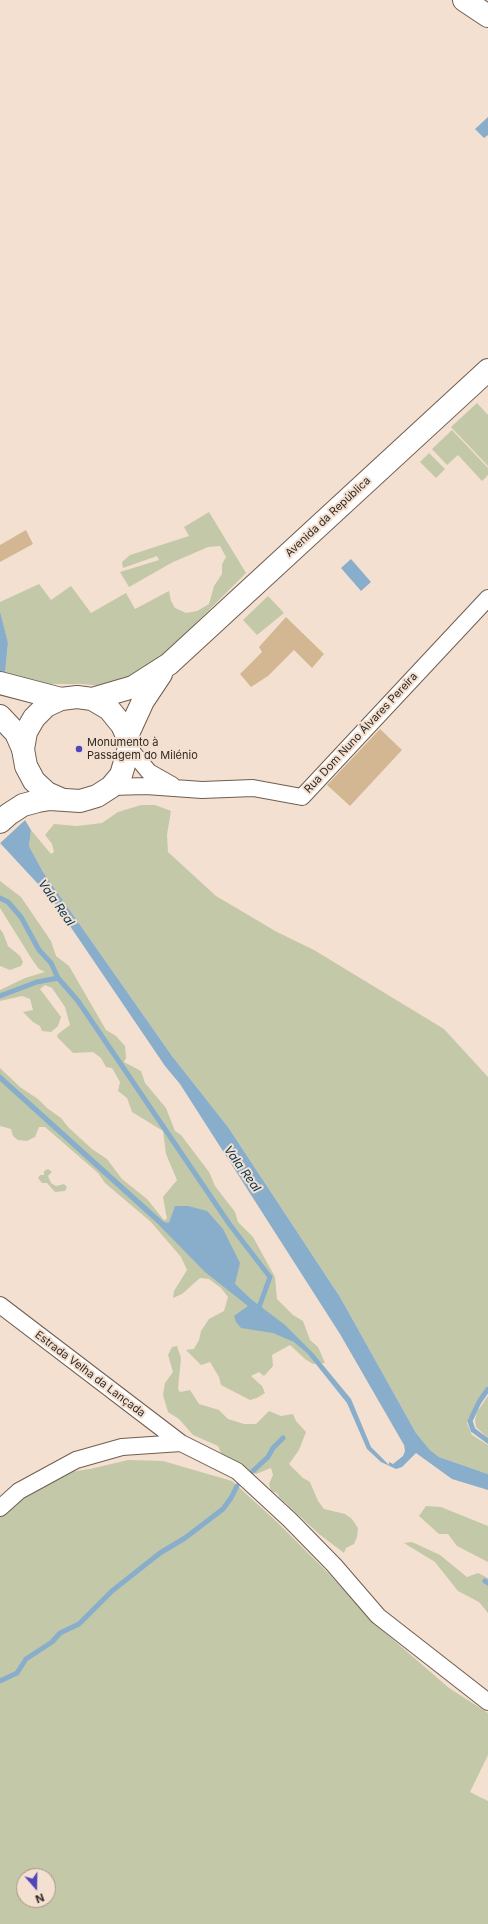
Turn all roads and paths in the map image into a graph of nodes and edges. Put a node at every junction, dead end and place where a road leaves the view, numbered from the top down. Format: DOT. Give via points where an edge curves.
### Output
graph roads {
  1 [pos="464,0"];
  2 [pos="488,16"];
  3 [pos="488,370"];
  4 [pos="488,598"];
  5 [pos="169,664"];
  6 [pos="0,683"];
  7 [pos="61,699"];
  8 [pos="92,700"];
  9 [pos="0,716"];
  10 [pos="128,742"];
  11 [pos="25,758"];
  12 [pos="111,787"];
  13 [pos="181,789"];
  14 [pos="63,800"];
  15 [pos="4,818"];
  16 [pos="0,1305"];
  17 [pos="180,1443"];
  18 [pos="0,1508"];
  19 [pos="488,1702"];
  1 -- 2 [label="main road"];
  3 -- 5 [label="main road, Avenida da República"];
  4 -- 13 [label="street, Rua Dom Nuno Álvares Pereira" via="302,798 253,788"];
  5 -- 8 [label="main road, Avenida da República" via="133,687"];
  5 -- 10 [label="main road, Avenida da República" via="143,701"];
  6 -- 7 [label="main road"];
  7 -- 8 [label="main road" via="77,697"];
  7 -- 11 [label="main road" via="46,706 34,718 26,732"];
  8 -- 10 [label="main road" via="109,709 122,724"];
  9 -- 11 [label="main road" via="16,733"];
  10 -- 12 [label="main road" via="121,774"];
  10 -- 13 [label="street, Rua Dom Nuno Álvares Pereira" via="149,772"];
  11 -- 14 [label="main road" via="34,781 47,793"];
  11 -- 15 [label="main road" via="23,782"];
  12 -- 13 [label="street, Rua Dom Nuno Álvares Pereira"];
  12 -- 14 [label="main road" via="97,796 80,801"];
  14 -- 15 [label="main road" via="38,801 23,805"];
  16 -- 17 [label="street, Estrada Velha da Lançada"];
  17 -- 18 [label="street" via="122,1447 76,1460 19,1491"];
  17 -- 19 [label="street, Estrada Velha da Lançada" via="237,1471 290,1520 378,1616"];
}
